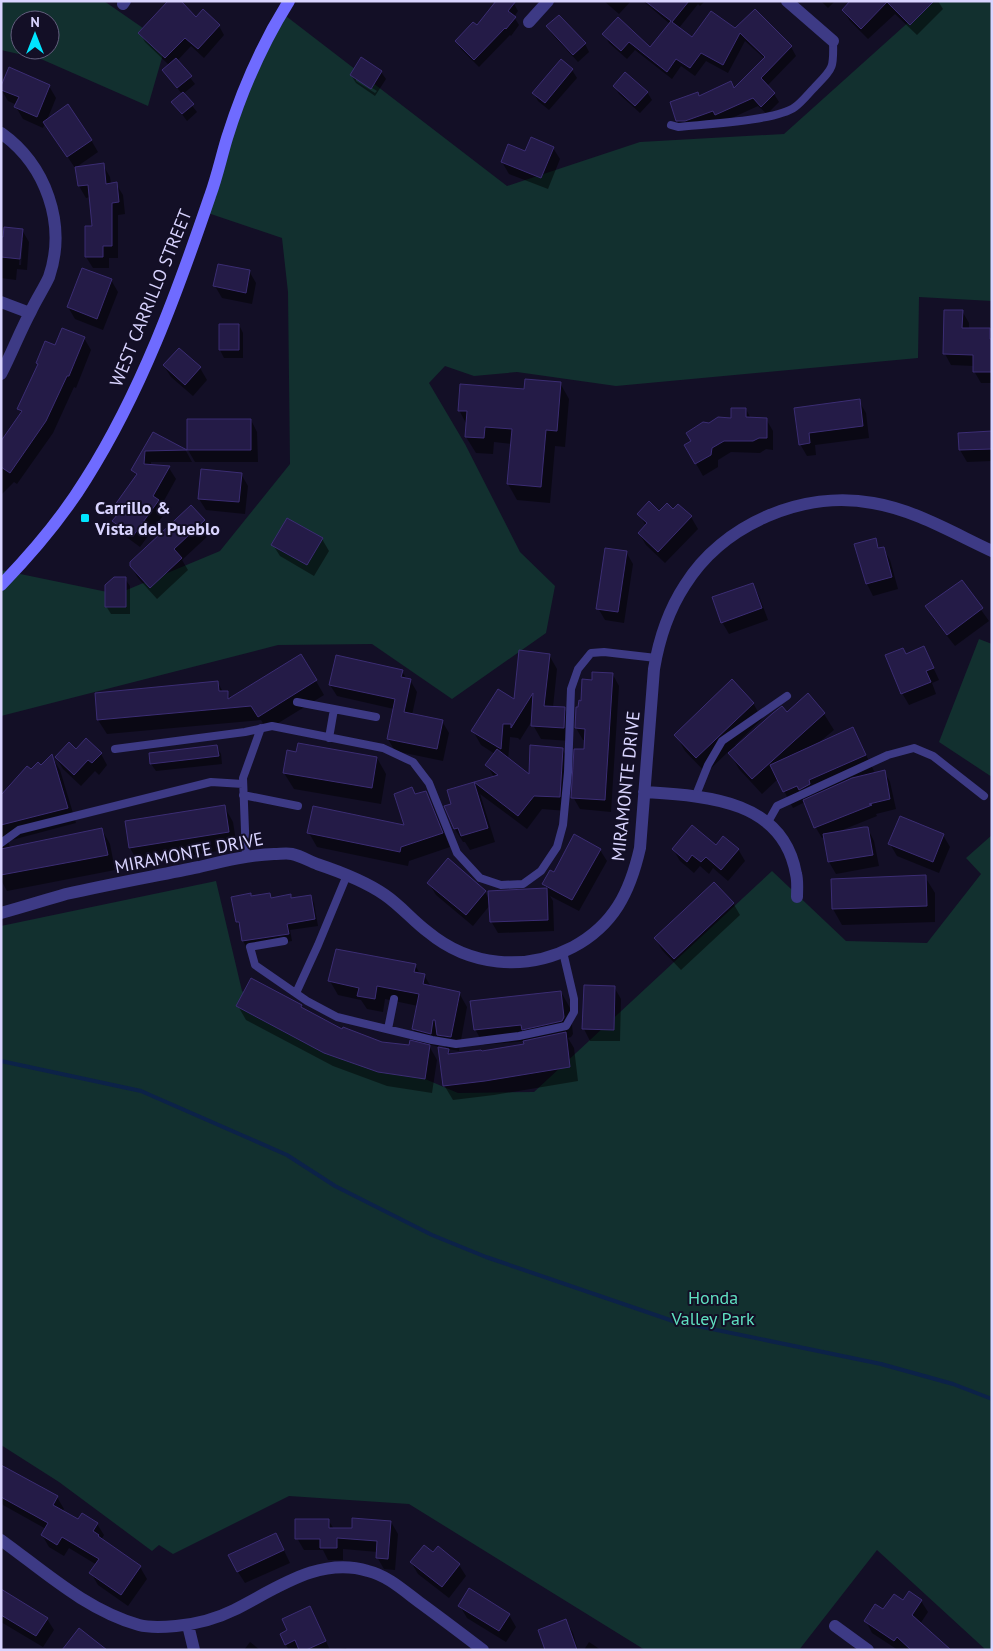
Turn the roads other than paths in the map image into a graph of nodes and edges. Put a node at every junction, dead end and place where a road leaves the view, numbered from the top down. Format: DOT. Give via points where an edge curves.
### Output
graph roads {
  1 [pos="289,1"];
  2 [pos="548,1"];
  3 [pos="787,1"];
  4 [pos="529,22"];
  5 [pos="833,41"];
  6 [pos="671,125"];
  7 [pos="1,133"];
  8 [pos="1,302"];
  9 [pos="30,313"];
  10 [pos="1,374"];
  11 [pos="992,551"];
  12 [pos="1,585"];
  13 [pos="656,658"];
  14 [pos="787,696"];
  15 [pos="297,702"];
  16 [pos="334,709"];
  17 [pos="376,717"];
  18 [pos="261,728"];
  19 [pos="329,738"];
  20 [pos="115,748"];
  21 [pos="243,784"];
  22 [pos="644,792"];
  23 [pos="244,795"];
  24 [pos="696,795"];
  25 [pos="984,796"];
  26 [pos="298,806"];
  27 [pos="768,822"];
  28 [pos="1,843"];
  29 [pos="246,857"];
  30 [pos="347,875"];
  31 [pos="797,897"];
  32 [pos="1,913"];
  33 [pos="284,941"];
  34 [pos="563,952"];
  35 [pos="296,993"];
  36 [pos="394,999"];
  37 [pos="388,1030"];
  38 [pos="1,1540"];
  39 [pos="188,1625"];
  40 [pos="835,1626"];
  41 [pos="194,1650"];
  42 [pos="483,1650"];
  43 [pos="868,1650"];
  1 -- 12 [label="main road, WEST CARRILLO STREET" via="250,77 171,305 108,442 54,525"];
  2 -- 4 [label="street"];
  3 -- 5 [label="street"];
  5 -- 6 [label="lane" via="834,63 796,107 769,117 678,127"];
  7 -- 9 [label="street" via="17,146 39,174 52,208 55,234 53,261"];
  8 -- 9 [label="street"];
  9 -- 10 [label="street"];
  11 -- 13 [label="street, MIRAMONTE DRIVE" via="897,508 845,500 797,506 754,523 702,563 672,606"];
  13 -- 19 [label="lane" via="591,653 578,669 571,689 563,825 556,847 541,871 523,884 500,886 480,878 458,853 429,783 412,762 383,748"];
  13 -- 22 [label="street, MIRAMONTE DRIVE"];
  14 -- 24 [label="lane" via="722,741"];
  15 -- 16 [label="lane"];
  16 -- 17 [label="lane"];
  16 -- 19 [label="lane"];
  18 -- 19 [label="lane" via="272,726"];
  18 -- 20 [label="lane"];
  18 -- 21 [label="lane"];
  21 -- 23 [label="lane"];
  21 -- 28 [label="lane" via="211,782 19,830"];
  22 -- 24 [label="street"];
  22 -- 34 [label="street, MIRAMONTE DRIVE" via="640,848 627,891 618,907 594,933"];
  23 -- 26 [label="lane"];
  23 -- 29 [label="lane"];
  24 -- 27 [label="street" via="740,807"];
  25 -- 27 [label="lane" via="933,756 914,748 888,756 777,806"];
  27 -- 31 [label="street" via="790,852 797,875"];
  29 -- 30 [label="street, MIRAMONTE DRIVE" via="291,854"];
  29 -- 32 [label="street, MIRAMONTE DRIVE" via="66,894"];
  30 -- 34 [label="street, MIRAMONTE DRIVE" via="384,894 442,942 474,958 519,962"];
  30 -- 35 [label="lane"];
  33 -- 35 [label="lane" via="250,946 255,966"];
  34 -- 37 [label="lane" via="574,999 574,1012 566,1026 456,1044"];
  35 -- 37 [label="lane" via="337,1017"];
  36 -- 37 [label="lane"];
  38 -- 39 [label="street" via="85,1601 111,1615 140,1626"];
  39 -- 41 [label="street"];
  39 -- 42 [label="street" via="233,1611 299,1576 336,1566 349,1567 367,1570 391,1581"];
  40 -- 43 [label="street"];
}
